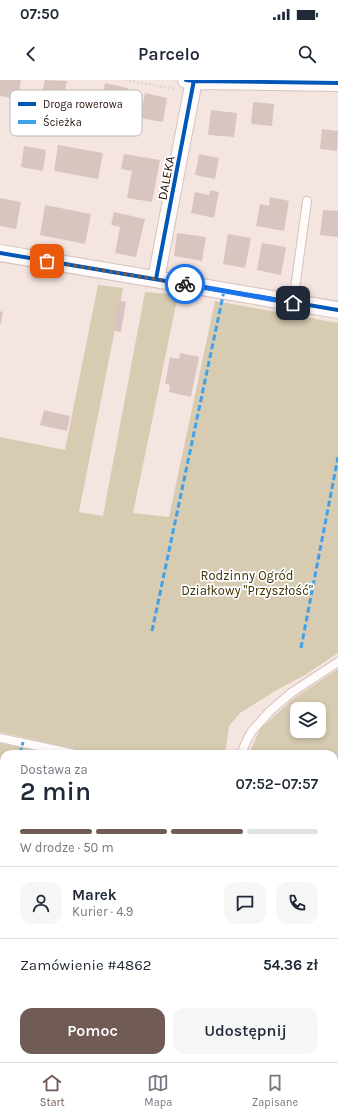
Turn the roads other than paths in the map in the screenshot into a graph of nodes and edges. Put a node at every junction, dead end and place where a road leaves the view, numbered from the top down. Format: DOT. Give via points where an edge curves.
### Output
graph roads {
  1 [pos="338,83"];
  2 [pos="192,84"];
  3 [pos="307,201"];
  4 [pos="0,253"];
  5 [pos="156,279"];
  6 [pos="293,303"];
  7 [pos="338,310"];
  8 [pos="338,662"];
  9 [pos="0,738"];
  10 [pos="56,750"];
  11 [pos="243,750"];
  1 -- 2 [label="street"];
  2 -- 5 [label="street, DALEKA"];
  3 -- 6 [label="lane"];
  4 -- 5 [label="street"];
  5 -- 6 [label="street"];
  6 -- 7 [label="street"];
  8 -- 11 [label="lane" via="291,693 270,711 252,731"];
  9 -- 10 [label="lane"];
}
